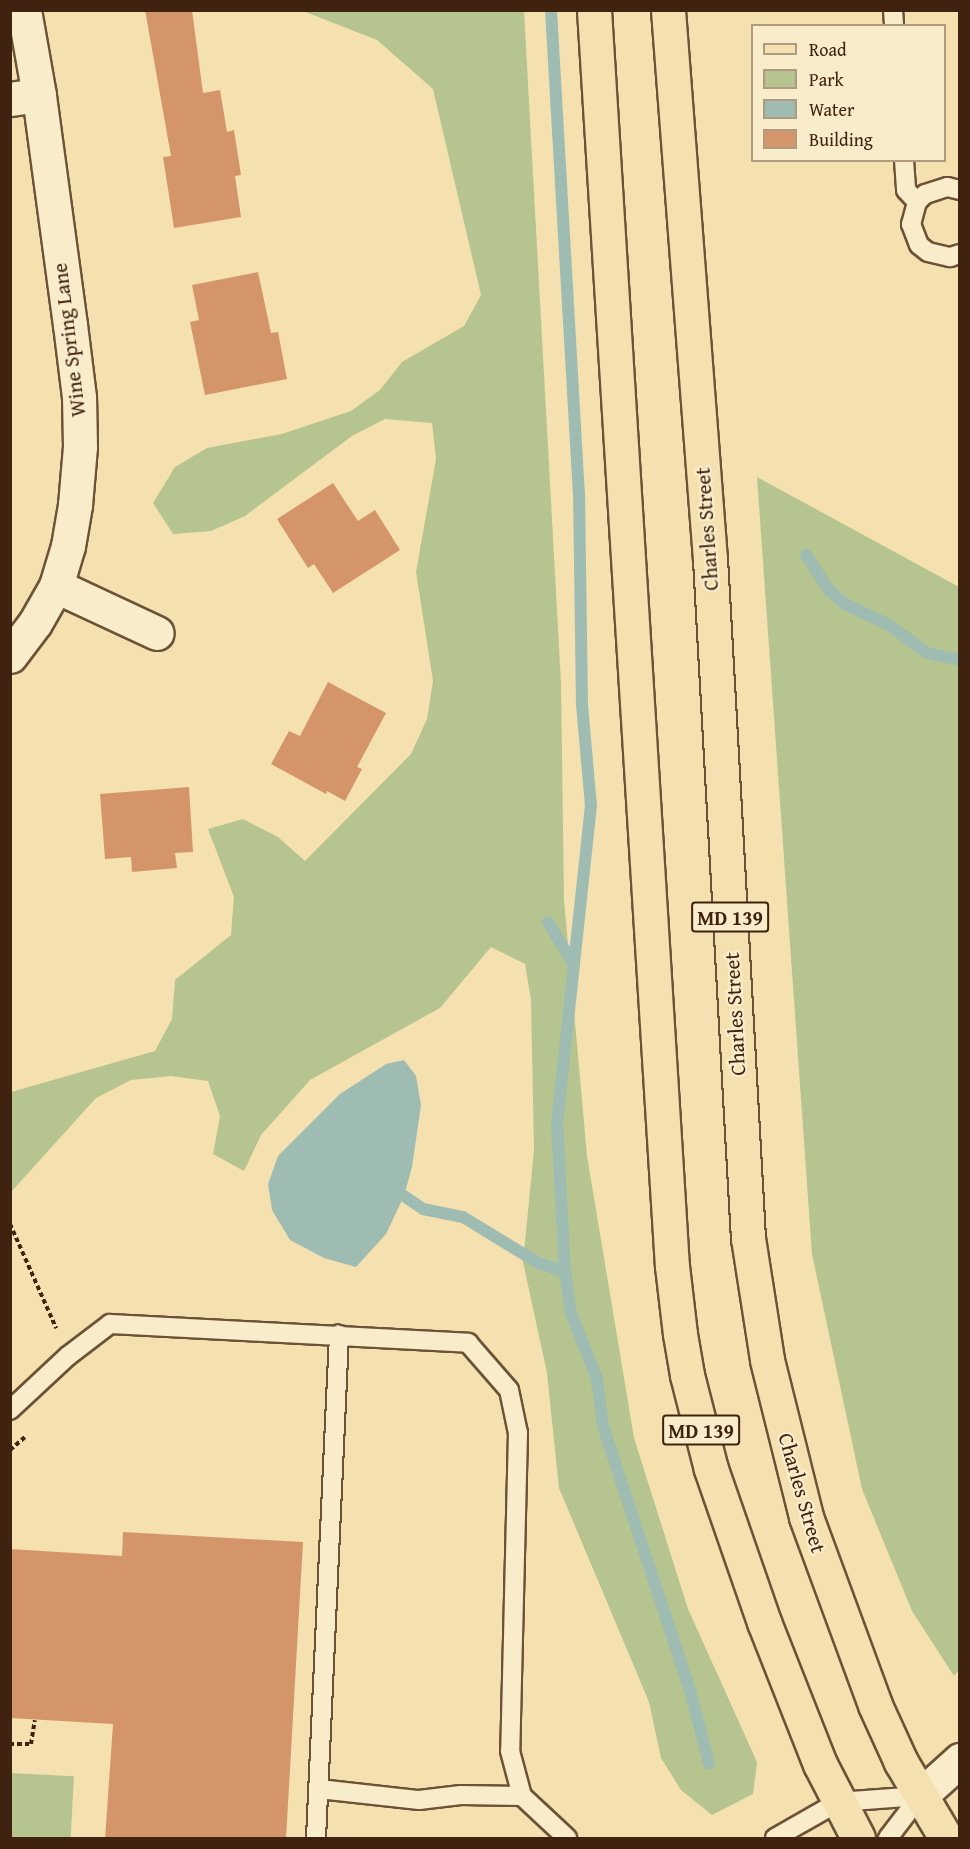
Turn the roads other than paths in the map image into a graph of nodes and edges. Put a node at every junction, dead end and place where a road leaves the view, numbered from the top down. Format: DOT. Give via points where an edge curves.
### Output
graph roads {
  1 [pos="24,10"];
  2 [pos="594,10"];
  3 [pos="668,10"];
  4 [pos="25,97"];
  5 [pos="904,162"];
  6 [pos="960,190"];
  7 [pos="917,202"];
  8 [pos="960,254"];
  9 [pos="57,586"];
  10 [pos="157,633"];
  11 [pos="10,656"];
  12 [pos="339,1335"];
  13 [pos="10,1410"];
  14 [pos="960,1760"];
  15 [pos="319,1790"];
  16 [pos="522,1796"];
  17 [pos="920,1796"];
  18 [pos="838,1802"];
  19 [pos="316,1839"];
  20 [pos="567,1839"];
  21 [pos="775,1839"];
  22 [pos="858,1839"];
  23 [pos="888,1839"];
  24 [pos="946,1839"];
  1 -- 4 [label="street, Wine Spring Lane"];
  2 -- 18 [label="main road, MD 139" via="672,1266 680,1334 698,1419 734,1538 790,1689"];
  3 -- 17 [label="main road, Charles Street / MD 139" via="710,560 748,1238 767,1360 806,1517 876,1705"];
  4 -- 9 [label="street, Wine Spring Lane" via="79,397 81,447 75,505"];
  5 -- 7 [label="lane" via="906,190"];
  6 -- 7 [label="lane" via="935,188"];
  7 -- 8 [label="lane" via="911,224 919,245 939,256"];
  9 -- 10 [label="street"];
  9 -- 11 [label="street, Wine Spring Lane"];
  12 -- 13 [label="lane" via="110,1324 68,1356"];
  12 -- 15 [label="lane"];
  12 -- 16 [label="lane" via="468,1343 509,1390 518,1433 510,1751"];
  14 -- 17 [label="street"];
  15 -- 16 [label="lane" via="419,1800 461,1795"];
  15 -- 19 [label="lane"];
  16 -- 20 [label="lane"];
  17 -- 18 [label="lane"];
  17 -- 23 [label="lane"];
  17 -- 24 [label="main road, Charles Street / MD 139"];
  18 -- 21 [label="lane"];
  18 -- 22 [label="main road, MD 139"];
}
